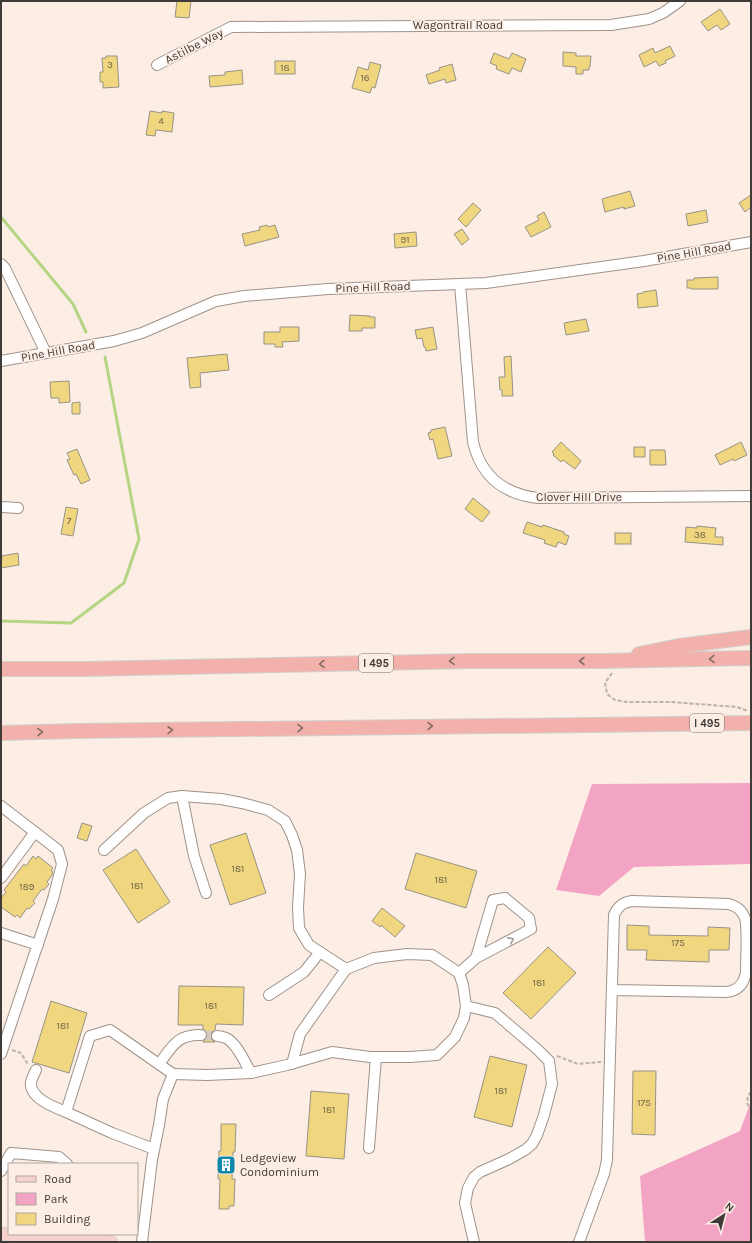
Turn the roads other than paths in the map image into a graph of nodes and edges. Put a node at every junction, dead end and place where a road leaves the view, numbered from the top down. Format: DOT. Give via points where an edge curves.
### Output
graph roads {
  1 [pos="680,1"];
  2 [pos="231,26"];
  3 [pos="156,65"];
  4 [pos="751,242"];
  5 [pos="1,264"];
  6 [pos="460,284"];
  7 [pos="46,354"];
  8 [pos="1,361"];
  9 [pos="751,496"];
  10 [pos="1,507"];
  11 [pos="18,508"];
  12 [pos="751,637"];
  13 [pos="751,658"];
  14 [pos="602,661"];
  15 [pos="1,669"];
  16 [pos="751,723"];
  17 [pos="662,724"];
  18 [pos="751,729"];
  19 [pos="1,733"];
  20 [pos="182,796"];
  21 [pos="1,806"];
  22 [pos="35,832"];
  23 [pos="104,850"];
  24 [pos="1,878"];
  25 [pos="206,893"];
  26 [pos="1,933"];
  27 [pos="38,945"];
  28 [pos="320,952"];
  29 [pos="476,958"];
  30 [pos="346,969"];
  31 [pos="459,972"];
  32 [pos="612,990"];
  33 [pos="269,995"];
  34 [pos="466,1006"];
  35 [pos="201,1035"];
  36 [pos="216,1036"];
  37 [pos="2,1047"];
  38 [pos="376,1057"];
  39 [pos="159,1064"];
  40 [pos="292,1064"];
  41 [pos="36,1070"];
  42 [pos="251,1073"];
  43 [pos="173,1074"];
  44 [pos="66,1112"];
  45 [pos="369,1148"];
  46 [pos="154,1149"];
  47 [pos="66,1163"];
  48 [pos="1,1171"];
  49 [pos="32,1235"];
  50 [pos="64,1236"];
  51 [pos="111,1242"];
  52 [pos="142,1242"];
  53 [pos="474,1242"];
  54 [pos="579,1242"];
  1 -- 2 [label="street, Wagontrail Road" via="649,19 611,25"];
  2 -- 3 [label="street, Astilbe Way"];
  4 -- 6 [label="street, Pine Hill Road" via="644,261 486,283"];
  5 -- 7 [label="street"];
  6 -- 7 [label="street, Pine Hill Road" via="336,288 244,296 204,306 128,337"];
  6 -- 9 [label="street, Clover Hill Drive" via="473,442 484,469 505,488 521,495 544,498"];
  7 -- 8 [label="street, Pine Hill Road"];
  10 -- 11 [label="street"];
  12 -- 14 [label="highway" via="679,646"];
  13 -- 14 [label="highway, I 495, one-way"];
  14 -- 15 [label="highway, I 495, one-way"];
  16 -- 17 [label="highway, I 495"];
  17 -- 18 [label="highway"];
  19 -- 17 [label="highway, I 495, one-way"];
  20 -- 23 [label="street" via="168,798 144,813"];
  20 -- 25 [label="street" via="194,856"];
  20 -- 28 [label="street" via="242,803 268,810 285,821 297,850 300,874 299,928 309,945"];
  21 -- 22 [label="street"];
  22 -- 24 [label="street"];
  22 -- 27 [label="street" via="58,850 62,864"];
  26 -- 27 [label="street"];
  27 -- 37 [label="street"];
  28 -- 30 [label="street"];
  28 -- 33 [label="street" via="304,972"];
  29 -- 29 [label="street, one-way" via="530,929 529,918 505,898 493,900"];
  29 -- 31 [label="street"];
  30 -- 31 [label="street" via="374,958 432,954"];
  30 -- 40 [label="street" via="300,1034"];
  31 -- 34 [label="street"];
  32 -- 32 [label="street" via="726,992 736,989 745,979 746,972 746,923 743,914 734,905 724,903 632,901 622,904 614,915"];
  32 -- 54 [label="street" via="607,1160"];
  34 -- 38 [label="street" via="464,1018 455,1037 437,1055"];
  34 -- 53 [label="street" via="495,1013 537,1049 549,1061 552,1084 532,1144 509,1159 480,1172 471,1181 465,1203"];
  35 -- 39 [label="street" via="190,1035 175,1042"];
  36 -- 42 [label="street" via="231,1041"];
  38 -- 40 [label="street" via="332,1052"];
  38 -- 45 [label="street"];
  39 -- 43 [label="street"];
  39 -- 44 [label="street" via="110,1030 90,1036"];
  40 -- 42 [label="street"];
  41 -- 44 [label="street" via="31,1083 36,1096"];
  42 -- 43 [label="street" via="207,1076"];
  43 -- 46 [label="street" via="163,1099"];
  44 -- 46 [label="street"];
  46 -- 52 [label="street"];
  47 -- 48 [label="street" via="59,1157 11,1153"];
  49 -- 50 [label="main road"];
  50 -- 51 [label="main road"];
}
